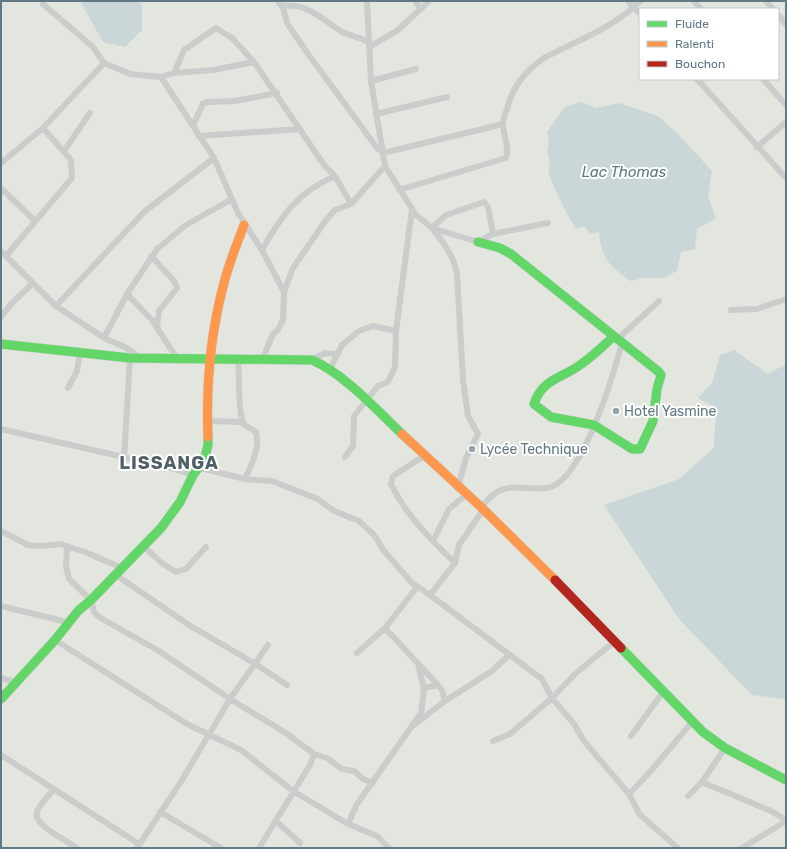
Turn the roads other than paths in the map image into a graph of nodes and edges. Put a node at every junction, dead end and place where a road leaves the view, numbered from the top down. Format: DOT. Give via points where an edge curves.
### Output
graph roads {
  1 [pos="278,1"];
  2 [pos="367,1"];
  3 [pos="415,1"];
  4 [pos="429,1"];
  5 [pos="628,1"];
  6 [pos="640,1"];
  7 [pos="43,4"];
  8 [pos="634,7"];
  9 [pos="284,8"];
  10 [pos="421,9"];
  11 [pos="639,13"];
  12 [pos="779,16"];
  13 [pos="786,24"];
  14 [pos="369,45"];
  15 [pos="254,62"];
  16 [pos="104,63"];
  17 [pos="416,69"];
  18 [pos="174,72"];
  19 [pos="162,77"];
  20 [pos="698,80"];
  21 [pos="764,80"];
  22 [pos="371,81"];
  23 [pos="277,93"];
  24 [pos="446,97"];
  25 [pos="786,105"];
  26 [pos="90,113"];
  27 [pos="376,114"];
  28 [pos="786,122"];
  29 [pos="503,124"];
  30 [pos="193,125"];
  31 [pos="43,128"];
  32 [pos="300,129"];
  33 [pos="199,136"];
  34 [pos="757,148"];
  35 [pos="64,151"];
  36 [pos="383,154"];
  37 [pos="214,158"];
  38 [pos="1,163"];
  39 [pos="384,166"];
  40 [pos="335,176"];
  41 [pos="786,178"];
  42 [pos="1,188"];
  43 [pos="399,190"];
  44 [pos="232,199"];
  45 [pos="351,204"];
  46 [pos="412,209"];
  47 [pos="36,221"];
  48 [pos="548,222"];
  49 [pos="244,225"];
  50 [pos="432,228"];
  51 [pos="493,234"];
  52 [pos="478,242"];
  53 [pos="262,250"];
  54 [pos="3,254"];
  55 [pos="151,256"];
  56 [pos="32,284"];
  57 [pos="284,292"];
  58 [pos="127,294"];
  59 [pos="786,299"];
  60 [pos="659,301"];
  61 [pos="56,306"];
  62 [pos="731,310"];
  63 [pos="1,317"];
  64 [pos="157,328"];
  65 [pos="396,331"];
  66 [pos="613,337"];
  67 [pos="104,338"];
  68 [pos="622,343"];
  69 [pos="1,344"];
  70 [pos="80,352"];
  71 [pos="336,354"];
  72 [pos="135,357"];
  73 [pos="176,357"];
  74 [pos="211,357"];
  75 [pos="238,357"];
  76 [pos="263,358"];
  77 [pos="312,360"];
  78 [pos="330,369"];
  79 [pos="68,388"];
  80 [pos="368,400"];
  81 [pos="208,421"];
  82 [pos="243,422"];
  83 [pos="594,425"];
  84 [pos="1,429"];
  85 [pos="424,456"];
  86 [pos="345,457"];
  87 [pos="124,459"];
  88 [pos="196,471"];
  89 [pos="245,479"];
  90 [pos="458,487"];
  91 [pos="466,495"];
  92 [pos="482,508"];
  93 [pos="1,531"];
  94 [pos="432,541"];
  95 [pos="67,546"];
  96 [pos="143,546"];
  97 [pos="206,547"];
  98 [pos="454,563"];
  99 [pos="118,571"];
  100 [pos="417,587"];
  101 [pos="430,595"];
  102 [pos="91,600"];
  103 [pos="1,606"];
  104 [pos="67,622"];
  105 [pos="385,628"];
  106 [pos="55,640"];
  107 [pos="615,640"];
  108 [pos="268,645"];
  109 [pos="357,653"];
  110 [pos="509,655"];
  111 [pos="254,663"];
  112 [pos="418,663"];
  113 [pos="1,678"];
  114 [pos="15,682"];
  115 [pos="286,685"];
  116 [pos="438,685"];
  117 [pos="423,688"];
  118 [pos="663,692"];
  119 [pos="552,698"];
  120 [pos="1,699"];
  121 [pos="230,699"];
  122 [pos="445,701"];
  123 [pos="692,722"];
  124 [pos="413,726"];
  125 [pos="210,735"];
  126 [pos="631,736"];
  127 [pos="493,741"];
  128 [pos="725,748"];
  129 [pos="314,754"];
  130 [pos="1,755"];
  131 [pos="786,780"];
  132 [pos="702,782"];
  133 [pos="373,783"];
  134 [pos="54,789"];
  135 [pos="293,791"];
  136 [pos="629,794"];
  137 [pos="688,796"];
  138 [pos="160,812"];
  139 [pos="786,820"];
  140 [pos="276,821"];
  141 [pos="348,824"];
  142 [pos="300,843"];
  143 [pos="138,846"];
  144 [pos="77,848"];
  145 [pos="221,848"];
  146 [pos="259,848"];
  147 [pos="389,848"];
  148 [pos="678,848"];
  149 [pos="742,848"];
  1 -- 9 [label="street"];
  2 -- 14 [label="street"];
  3 -- 10 [label="street"];
  4 -- 10 [label="street"];
  5 -- 8 [label="street"];
  6 -- 8 [label="street"];
  7 -- 16 [label="street" via="93,47"];
  8 -- 11 [label="street"];
  8 -- 29 [label="street" via="605,27 534,65 512,91"];
  9 -- 14 [label="street" via="283,6 292,6 313,12"];
  9 -- 36 [label="street" via="287,23"];
  10 -- 14 [label="street" via="398,30"];
  12 -- 13 [label="street"];
  14 -- 22 [label="street"];
  15 -- 18 [label="street" via="200,71"];
  15 -- 18 [label="street" via="232,38 216,28 184,50"];
  15 -- 23 [label="street"];
  16 -- 19 [label="street" via="130,74"];
  16 -- 31 [label="street"];
  17 -- 22 [label="street"];
  18 -- 19 [label="street"];
  19 -- 30 [label="street"];
  20 -- 34 [label="street"];
  21 -- 25 [label="street"];
  22 -- 27 [label="street"];
  23 -- 30 [label="street" via="235,101 206,102"];
  23 -- 32 [label="street"];
  24 -- 27 [label="street"];
  26 -- 35 [label="street"];
  27 -- 36 [label="street"];
  28 -- 34 [label="street"];
  29 -- 36 [label="street"];
  29 -- 43 [label="street" via="508,149 506,158"];
  30 -- 33 [label="street"];
  31 -- 35 [label="street"];
  31 -- 38 [label="street"];
  32 -- 33 [label="street"];
  32 -- 40 [label="street" via="324,165"];
  33 -- 37 [label="street"];
  34 -- 41 [label="street"];
  35 -- 47 [label="street" via="71,160 72,178"];
  36 -- 39 [label="street"];
  37 -- 44 [label="street"];
  37 -- 61 [label="street" via="144,212"];
  39 -- 43 [label="street"];
  39 -- 45 [label="street"];
  40 -- 45 [label="street"];
  40 -- 53 [label="street" via="294,202 275,226"];
  42 -- 47 [label="street"];
  43 -- 46 [label="street"];
  44 -- 49 [label="street"];
  44 -- 55 [label="street" via="186,225"];
  45 -- 57 [label="street" via="335,210 326,220 293,268"];
  46 -- 50 [label="street" via="419,219"];
  46 -- 65 [label="street"];
  47 -- 54 [label="street"];
  48 -- 51 [label="street"];
  49 -- 53 [label="street"];
  49 -- 74 [label="street" via="224,282"];
  50 -- 51 [label="street" via="446,215 484,202 488,207"];
  50 -- 52 [label="street"];
  50 -- 90 [label="street" via="452,256 456,268 463,380 468,416 478,434 466,458"];
  51 -- 52 [label="street"];
  52 -- 66 [label="street" via="511,254"];
  53 -- 57 [label="street"];
  54 -- 56 [label="street"];
  55 -- 58 [label="street"];
  55 -- 64 [label="street" via="174,281 177,288 159,311"];
  56 -- 61 [label="street"];
  56 -- 63 [label="street"];
  57 -- 76 [label="street" via="283,320 273,334"];
  58 -- 64 [label="street"];
  58 -- 67 [label="street"];
  59 -- 62 [label="street" via="757,309"];
  60 -- 68 [label="street" via="621,336"];
  61 -- 67 [label="street"];
  64 -- 73 [label="street"];
  65 -- 71 [label="street" via="371,326 347,340"];
  65 -- 80 [label="street" via="395,367 388,382 378,386"];
  66 -- 68 [label="street"];
  66 -- 83 [label="street" via="578,367 548,382 534,400 534,404 551,417"];
  67 -- 72 [label="street" via="125,347"];
  68 -- 83 [label="street"];
  68 -- 83 [label="street" via="661,375 653,421 640,449 634,449"];
  69 -- 70 [label="street"];
  70 -- 72 [label="street"];
  70 -- 79 [label="street" via="77,370"];
  71 -- 77 [label="street" via="325,353"];
  71 -- 78 [label="street"];
  72 -- 73 [label="street"];
  72 -- 87 [label="street"];
  73 -- 74 [label="street"];
  74 -- 75 [label="street"];
  74 -- 81 [label="street"];
  75 -- 76 [label="street"];
  75 -- 82 [label="street" via="239,407"];
  76 -- 77 [label="street"];
  77 -- 78 [label="street"];
  78 -- 80 [label="street"];
  80 -- 85 [label="street"];
  80 -- 86 [label="street" via="354,416 353,446"];
  81 -- 82 [label="street"];
  81 -- 88 [label="street" via="208,445 204,460"];
  82 -- 89 [label="street" via="256,432 258,443"];
  83 -- 92 [label="street" via="576,462 560,482 548,488 500,490"];
  84 -- 87 [label="street"];
  85 -- 90 [label="street"];
  85 -- 94 [label="street" via="394,476 391,481 396,495"];
  87 -- 88 [label="street"];
  88 -- 89 [label="street"];
  88 -- 96 [label="street" via="171,515"];
  89 -- 100 [label="street" via="268,480 295,489 364,524 387,555"];
  90 -- 91 [label="street"];
  91 -- 92 [label="street"];
  91 -- 94 [label="street" via="449,509"];
  92 -- 98 [label="street" via="459,545"];
  92 -- 107 [label="street"];
  93 -- 95 [label="street" via="28,545"];
  94 -- 98 [label="street"];
  95 -- 99 [label="street" via="85,552"];
  95 -- 102 [label="street" via="66,567 69,579"];
  96 -- 97 [label="street" via="176,572 186,569"];
  96 -- 99 [label="street"];
  98 -- 101 [label="street"];
  99 -- 102 [label="street"];
  99 -- 111 [label="street" via="185,622"];
  100 -- 101 [label="street"];
  100 -- 105 [label="street"];
  101 -- 110 [label="street"];
  102 -- 104 [label="street"];
  102 -- 121 [label="street" via="94,612 99,616"];
  103 -- 104 [label="street"];
  104 -- 106 [label="street"];
  105 -- 109 [label="street"];
  105 -- 112 [label="street"];
  106 -- 114 [label="street"];
  106 -- 125 [label="street" via="187,724"];
  107 -- 118 [label="street"];
  107 -- 119 [label="street" via="576,673"];
  108 -- 111 [label="street"];
  110 -- 119 [label="street" via="542,679"];
  110 -- 122 [label="street" via="492,671"];
  111 -- 115 [label="street"];
  111 -- 121 [label="street"];
  112 -- 116 [label="street"];
  112 -- 117 [label="street"];
  113 -- 114 [label="street"];
  114 -- 120 [label="street"];
  116 -- 117 [label="street"];
  116 -- 122 [label="street"];
  117 -- 124 [label="street" via="421,713"];
  118 -- 123 [label="street"];
  118 -- 126 [label="street"];
  119 -- 127 [label="street" via="510,734"];
  119 -- 136 [label="street"];
  121 -- 125 [label="street"];
  121 -- 129 [label="street" via="286,733"];
  122 -- 124 [label="street"];
  123 -- 128 [label="street"];
  123 -- 136 [label="street"];
  124 -- 133 [label="street"];
  125 -- 135 [label="street" via="241,750"];
  125 -- 138 [label="street"];
  128 -- 131 [label="street"];
  128 -- 132 [label="street"];
  129 -- 133 [label="street" via="327,758 342,769 354,771"];
  129 -- 135 [label="street"];
  130 -- 134 [label="street"];
  132 -- 137 [label="street"];
  132 -- 139 [label="street" via="771,811"];
  133 -- 141 [label="street" via="357,804"];
  134 -- 143 [label="street"];
  134 -- 144 [label="street" via="37,811 36,818 42,825"];
  135 -- 140 [label="street"];
  135 -- 141 [label="street"];
  136 -- 148 [label="street" via="644,820"];
  138 -- 143 [label="street"];
  138 -- 145 [label="street"];
  139 -- 149 [label="street"];
  140 -- 142 [label="street"];
  140 -- 146 [label="street"];
  141 -- 147 [label="street" via="377,836"];
}
